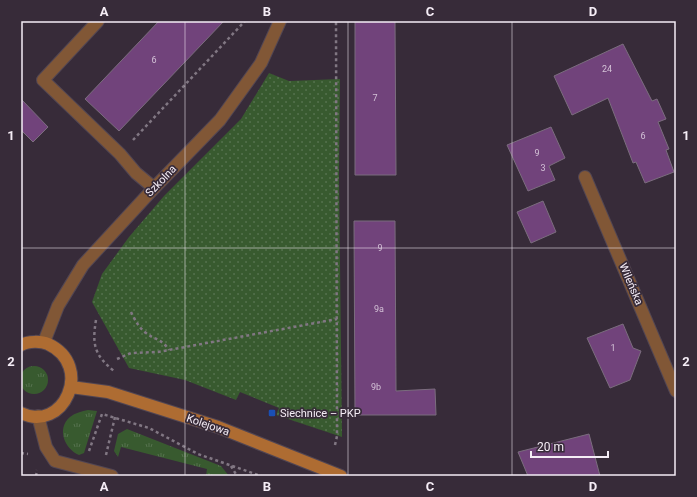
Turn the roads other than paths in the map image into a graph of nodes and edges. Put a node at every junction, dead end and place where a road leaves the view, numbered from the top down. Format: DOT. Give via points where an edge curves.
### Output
graph roads {
  1 [pos="98,21"];
  2 [pos="280,21"];
  3 [pos="585,177"];
  4 [pos="154,188"];
  5 [pos="44,342"];
  6 [pos="21,345"];
  7 [pos="72,387"];
  8 [pos="676,391"];
  9 [pos="21,413"];
  10 [pos="38,416"];
  11 [pos="107,475"];
  12 [pos="341,476"];
  1 -- 4 [label="street" via="43,80"];
  2 -- 4 [label="street, Szkolna" via="261,63 220,120"];
  3 -- 8 [label="street, Wileńska"];
  4 -- 5 [label="street, Szkolna" via="83,265 58,306"];
  5 -- 6 [label="street"];
  5 -- 7 [label="street" via="57,348 67,359 72,372"];
  7 -- 10 [label="street" via="60,407"];
  7 -- 12 [label="street, Kolejowa" via="108,392 218,427"];
  9 -- 10 [label="street"];
  10 -- 11 [label="street" via="46,447 55,462"];
}
